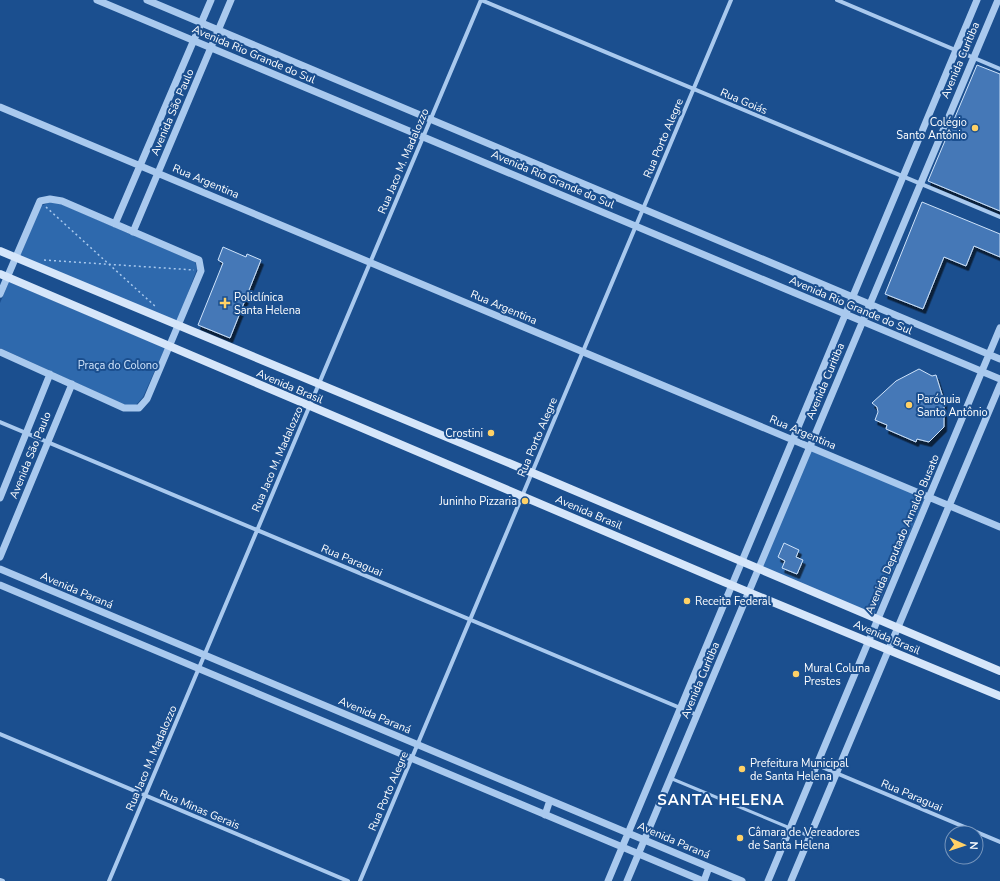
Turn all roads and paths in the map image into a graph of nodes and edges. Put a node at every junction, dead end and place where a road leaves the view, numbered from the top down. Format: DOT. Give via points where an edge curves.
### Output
graph roads {
  1 [pos="97,0"];
  2 [pos="147,0"];
  3 [pos="211,0"];
  4 [pos="231,0"];
  5 [pos="481,0"];
  6 [pos="731,0"];
  7 [pos="837,0"];
  8 [pos="977,0"];
  9 [pos="998,0"];
  10 [pos="201,23"];
  11 [pos="218,30"];
  12 [pos="193,41"];
  13 [pos="211,48"];
  14 [pos="956,50"];
  15 [pos="974,57"];
  16 [pos="1000,68"];
  17 [pos="694,89"];
  18 [pos="0,107"];
  19 [pos="430,119"];
  20 [pos="423,137"];
  21 [pos="140,166"];
  22 [pos="158,173"];
  23 [pos="903,177"];
  24 [pos="920,184"];
  25 [pos="40,201"];
  26 [pos="644,209"];
  27 [pos="1000,218"];
  28 [pos="115,224"];
  29 [pos="636,226"];
  30 [pos="133,232"];
  31 [pos="0,251"];
  32 [pos="16,258"];
  33 [pos="39,259"];
  34 [pos="370,262"];
  35 [pos="109,264"];
  36 [pos="201,271"];
  37 [pos="4,276"];
  38 [pos="0,294"];
  39 [pos="852,297"];
  40 [pos="870,304"];
  41 [pos="161,311"];
  42 [pos="845,314"];
  43 [pos="862,321"];
  44 [pos="178,327"];
  45 [pos="1000,328"];
  46 [pos="169,347"];
  47 [pos="0,352"];
  48 [pos="583,352"];
  49 [pos="989,354"];
  50 [pos="1000,358"];
  51 [pos="982,372"];
  52 [pos="50,374"];
  53 [pos="1000,379"];
  54 [pos="72,384"];
  55 [pos="318,384"];
  56 [pos="1000,385"];
  57 [pos="309,406"];
  58 [pos="0,422"];
  59 [pos="26,433"];
  60 [pos="793,440"];
  61 [pos="48,442"];
  62 [pos="810,447"];
  63 [pos="532,472"];
  64 [pos="522,496"];
  65 [pos="929,497"];
  66 [pos="0,498"];
  67 [pos="949,505"];
  68 [pos="1000,527"];
  69 [pos="257,530"];
  70 [pos="0,557"];
  71 [pos="741,562"];
  72 [pos="0,569"];
  73 [pos="758,569"];
  74 [pos="0,585"];
  75 [pos="732,585"];
  76 [pos="748,592"];
  77 [pos="470,620"];
  78 [pos="878,620"];
  79 [pos="897,628"];
  80 [pos="869,642"];
  81 [pos="888,650"];
  82 [pos="204,655"];
  83 [pos="198,669"];
  84 [pos="1000,671"];
  85 [pos="1000,696"];
  86 [pos="680,708"];
  87 [pos="697,715"];
  88 [pos="0,734"];
  89 [pos="418,745"];
  90 [pos="412,759"];
  91 [pos="817,765"];
  92 [pos="836,773"];
  93 [pos="670,778"];
  94 [pos="145,795"];
  95 [pos="550,800"];
  96 [pos="545,815"];
  97 [pos="790,828"];
  98 [pos="628,833"];
  99 [pos="809,837"];
  100 [pos="644,840"];
  101 [pos="1000,842"];
  102 [pos="622,847"];
  103 [pos="638,854"];
  104 [pos="709,867"];
  105 [pos="0,880"];
  106 [pos="3,881"];
  107 [pos="109,881"];
  108 [pos="348,881"];
  109 [pos="360,881"];
  110 [pos="608,881"];
  111 [pos="627,881"];
  112 [pos="703,881"];
  113 [pos="742,881"];
  114 [pos="768,881"];
  115 [pos="791,881"];
  1 -- 12 [label="street, Avenida Rio Grande do Sul"];
  2 -- 10 [label="street, Avenida Rio Grande do Sul"];
  3 -- 10 [label="street, Avenida São Paulo"];
  4 -- 11 [label="street, Avenida São Paulo"];
  5 -- 17 [label="street, Rua Goiás"];
  5 -- 19 [label="street, Rua Jaco M. Madalozzo"];
  6 -- 17 [label="street, Rua Porto Alegre"];
  7 -- 14 [label="street"];
  8 -- 14 [label="street, Avenida Curitiba"];
  9 -- 15 [label="street, Avenida Curitiba"];
  10 -- 11 [label="street, Avenida Rio Grande do Sul"];
  10 -- 12 [label="street, Avenida São Paulo"];
  11 -- 13 [label="street, Avenida São Paulo"];
  11 -- 19 [label="street, Avenida Rio Grande do Sul"];
  12 -- 13 [label="street, Avenida Rio Grande do Sul"];
  12 -- 21 [label="street, Avenida São Paulo"];
  13 -- 20 [label="street, Avenida Rio Grande do Sul"];
  13 -- 22 [label="street, Avenida São Paulo"];
  14 -- 15 [label="street"];
  14 -- 23 [label="street, Avenida Curitiba"];
  15 -- 16 [label="street"];
  15 -- 24 [label="street, Avenida Curitiba"];
  17 -- 23 [label="street, Rua Goiás"];
  17 -- 26 [label="street, Rua Porto Alegre"];
  18 -- 21 [label="street, Rua Argentina"];
  19 -- 20 [label="street, Rua Jaco M. Madalozzo"];
  19 -- 26 [label="street, Avenida Rio Grande do Sul"];
  20 -- 29 [label="street, Avenida Rio Grande do Sul"];
  20 -- 34 [label="street, Rua Jaco M. Madalozzo"];
  21 -- 22 [label="street, Rua Argentina"];
  21 -- 28 [label="street, Avenida São Paulo"];
  22 -- 30 [label="street, Avenida São Paulo"];
  22 -- 34 [label="street, Rua Argentina"];
  23 -- 24 [label="street, Rua Goiás"];
  23 -- 39 [label="street, Avenida Curitiba"];
  24 -- 27 [label="street, Rua Goiás"];
  24 -- 40 [label="street, Avenida Curitiba"];
  25 -- 28 [label="street" via="62,201"];
  25 -- 32 [label="street"];
  25 -- 35 [label="path"];
  26 -- 29 [label="street, Rua Porto Alegre"];
  26 -- 39 [label="street, Avenida Rio Grande do Sul"];
  28 -- 30 [label="street"];
  29 -- 42 [label="street, Avenida Rio Grande do Sul"];
  29 -- 48 [label="street, Rua Porto Alegre"];
  30 -- 36 [label="street" via="199,260"];
  31 -- 32 [label="main road, Avenida Brasil"];
  32 -- 37 [label="street"];
  32 -- 44 [label="main road, Avenida Brasil"];
  33 -- 35 [label="path"];
  34 -- 48 [label="street, Rua Argentina"];
  34 -- 55 [label="street, Rua Jaco M. Madalozzo"];
  35 -- 36 [label="path"];
  35 -- 41 [label="path"];
  36 -- 44 [label="street"];
  37 -- 38 [label="street"];
  37 -- 46 [label="main road, Avenida Brasil"];
  39 -- 40 [label="street, Avenida Rio Grande do Sul"];
  39 -- 42 [label="street, Avenida Curitiba"];
  40 -- 43 [label="street, Avenida Curitiba"];
  40 -- 49 [label="street, Avenida Rio Grande do Sul"];
  42 -- 43 [label="street, Avenida Rio Grande do Sul"];
  42 -- 60 [label="street, Avenida Curitiba"];
  43 -- 51 [label="street, Avenida Rio Grande do Sul"];
  43 -- 62 [label="street, Avenida Curitiba"];
  44 -- 46 [label="street"];
  44 -- 55 [label="main road, Avenida Brasil"];
  45 -- 49 [label="street, Avenida Deputado Arnaldo Busato"];
  46 -- 54 [label="street" via="147,399 139,408 124,408"];
  46 -- 57 [label="main road, Avenida Brasil"];
  47 -- 52 [label="street"];
  48 -- 60 [label="street, Rua Argentina"];
  48 -- 63 [label="street, Rua Porto Alegre"];
  49 -- 50 [label="street, Avenida Rio Grande do Sul"];
  49 -- 51 [label="street, Avenida Deputado Arnaldo Busato"];
  51 -- 53 [label="street, Avenida Rio Grande do Sul"];
  51 -- 65 [label="street, Avenida Deputado Arnaldo Busato"];
  52 -- 54 [label="street"];
  52 -- 59 [label="street, Avenida São Paulo"];
  54 -- 61 [label="street, Avenida São Paulo"];
  55 -- 57 [label="street, Rua Jaco M. Madalozzo"];
  55 -- 63 [label="main road, Avenida Brasil"];
  56 -- 67 [label="street"];
  57 -- 64 [label="main road, Avenida Brasil"];
  57 -- 69 [label="street, Rua Jaco M. Madalozzo"];
  58 -- 59 [label="street, Rua Paraguai"];
  59 -- 61 [label="street, Rua Paraguai"];
  59 -- 66 [label="street, Avenida São Paulo"];
  60 -- 62 [label="street, Rua Argentina"];
  60 -- 71 [label="street, Avenida Curitiba"];
  61 -- 69 [label="street, Rua Paraguai"];
  61 -- 70 [label="street, Avenida São Paulo"];
  62 -- 65 [label="street, Rua Argentina"];
  62 -- 73 [label="street, Avenida Curitiba"];
  63 -- 64 [label="street, Rua Porto Alegre"];
  63 -- 71 [label="main road, Avenida Brasil"];
  64 -- 75 [label="main road, Avenida Brasil"];
  64 -- 77 [label="street, Rua Porto Alegre"];
  65 -- 67 [label="street, Rua Argentina"];
  65 -- 78 [label="street, Avenida Deputado Arnaldo Busato"];
  67 -- 68 [label="street, Rua Argentina"];
  67 -- 79 [label="street"];
  69 -- 77 [label="street, Rua Paraguai"];
  69 -- 82 [label="street, Rua Jaco M. Madalozzo"];
  71 -- 73 [label="main road, Avenida Brasil"];
  71 -- 75 [label="street, Avenida Curitiba"];
  72 -- 82 [label="street, Avenida Paraná"];
  73 -- 76 [label="street, Avenida Curitiba"];
  73 -- 78 [label="main road, Avenida Brasil"];
  74 -- 83 [label="street"];
  75 -- 76 [label="main road, Avenida Brasil"];
  75 -- 86 [label="street, Avenida Curitiba"];
  76 -- 80 [label="main road, Avenida Brasil"];
  76 -- 87 [label="street, Avenida Curitiba"];
  77 -- 86 [label="street, Rua Paraguai"];
  77 -- 89 [label="street, Rua Porto Alegre"];
  78 -- 79 [label="main road, Avenida Brasil"];
  78 -- 80 [label="street, Avenida Deputado Arnaldo Busato"];
  79 -- 81 [label="street"];
  79 -- 84 [label="main road, Avenida Brasil"];
  80 -- 81 [label="main road, Avenida Brasil"];
  80 -- 91 [label="street, Avenida Deputado Arnaldo Busato"];
  81 -- 85 [label="main road, Avenida Brasil"];
  81 -- 92 [label="street"];
  82 -- 83 [label="street, Rua Jaco M. Madalozzo"];
  82 -- 89 [label="street, Avenida Paraná"];
  83 -- 90 [label="street"];
  83 -- 94 [label="street, Rua Jaco M. Madalozzo"];
  86 -- 87 [label="street, Rua Paraguai"];
  86 -- 98 [label="street, Avenida Curitiba"];
  87 -- 93 [label="street, Avenida Curitiba"];
  88 -- 94 [label="street, Rua Minas Gerais"];
  89 -- 90 [label="street, Rua Porto Alegre"];
  89 -- 95 [label="street, Avenida Paraná"];
  90 -- 96 [label="street"];
  90 -- 109 [label="street, Rua Porto Alegre"];
  91 -- 92 [label="street, Rua Paraguai"];
  91 -- 97 [label="street, Avenida Deputado Arnaldo Busato"];
  92 -- 99 [label="street"];
  92 -- 101 [label="street, Rua Paraguai"];
  93 -- 97 [label="lane"];
  93 -- 100 [label="street, Avenida Curitiba"];
  94 -- 107 [label="street, Rua Jaco M. Madalozzo"];
  94 -- 108 [label="street, Rua Minas Gerais"];
  95 -- 96 [label="street"];
  95 -- 98 [label="street, Avenida Paraná"];
  96 -- 102 [label="street"];
  97 -- 99 [label="lane"];
  97 -- 114 [label="street, Avenida Deputado Arnaldo Busato"];
  98 -- 100 [label="street, Avenida Paraná"];
  98 -- 102 [label="street, Avenida Curitiba"];
  99 -- 115 [label="street"];
  100 -- 103 [label="street, Avenida Curitiba"];
  100 -- 104 [label="street, Avenida Paraná"];
  102 -- 103 [label="street"];
  102 -- 110 [label="street, Avenida Curitiba"];
  103 -- 111 [label="street, Avenida Curitiba"];
  103 -- 112 [label="street"];
  104 -- 112 [label="street"];
  104 -- 113 [label="street, Avenida Paraná"];
  105 -- 106 [label="street"];
}
